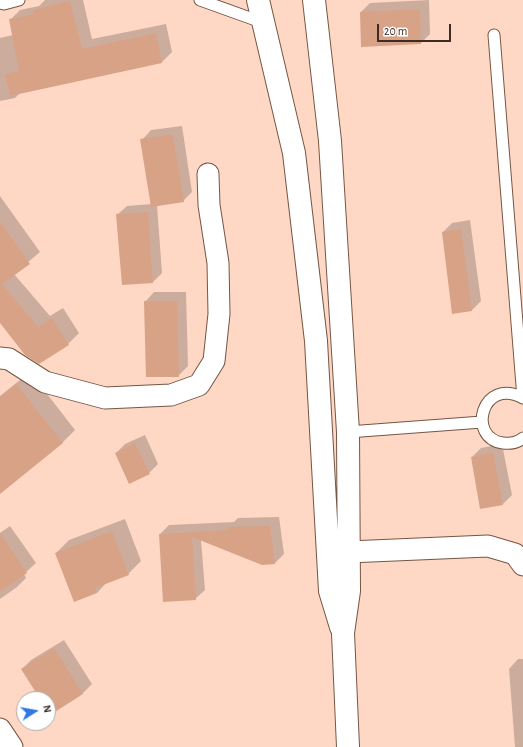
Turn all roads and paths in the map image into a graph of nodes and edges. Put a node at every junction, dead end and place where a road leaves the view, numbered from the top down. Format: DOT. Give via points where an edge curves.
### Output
graph roads {
  1 [pos="19,0"];
  2 [pos="200,0"];
  3 [pos="258,0"];
  4 [pos="314,0"];
  5 [pos="0,3"];
  6 [pos="264,23"];
  7 [pos="494,35"];
  8 [pos="208,174"];
  9 [pos="0,358"];
  10 [pos="523,398"];
  11 [pos="482,422"];
  12 [pos="348,432"];
  13 [pos="523,438"];
  14 [pos="348,552"];
  15 [pos="523,565"];
  16 [pos="343,633"];
  17 [pos="0,729"];
  18 [pos="12,747"];
  19 [pos="348,747"];
  1 -- 5 [label="lane"];
  2 -- 6 [label="lane"];
  3 -- 6 [label="highway"];
  4 -- 12 [label="highway" via="330,141"];
  6 -- 16 [label="highway" via="294,153 316,341 330,591"];
  7 -- 10 [label="lane"];
  8 -- 9 [label="street" via="209,205 218,263 219,314 214,361 199,385 170,395 105,398 45,382 8,359"];
  10 -- 11 [label="lane" via="504,393 494,396 482,412"];
  11 -- 12 [label="lane"];
  11 -- 13 [label="lane" via="485,432 501,443 511,444"];
  12 -- 14 [label="highway"];
  14 -- 15 [label="street" via="488,546 515,554"];
  14 -- 16 [label="highway" via="349,590"];
  16 -- 19 [label="highway"];
  17 -- 18 [label="street"];
}
